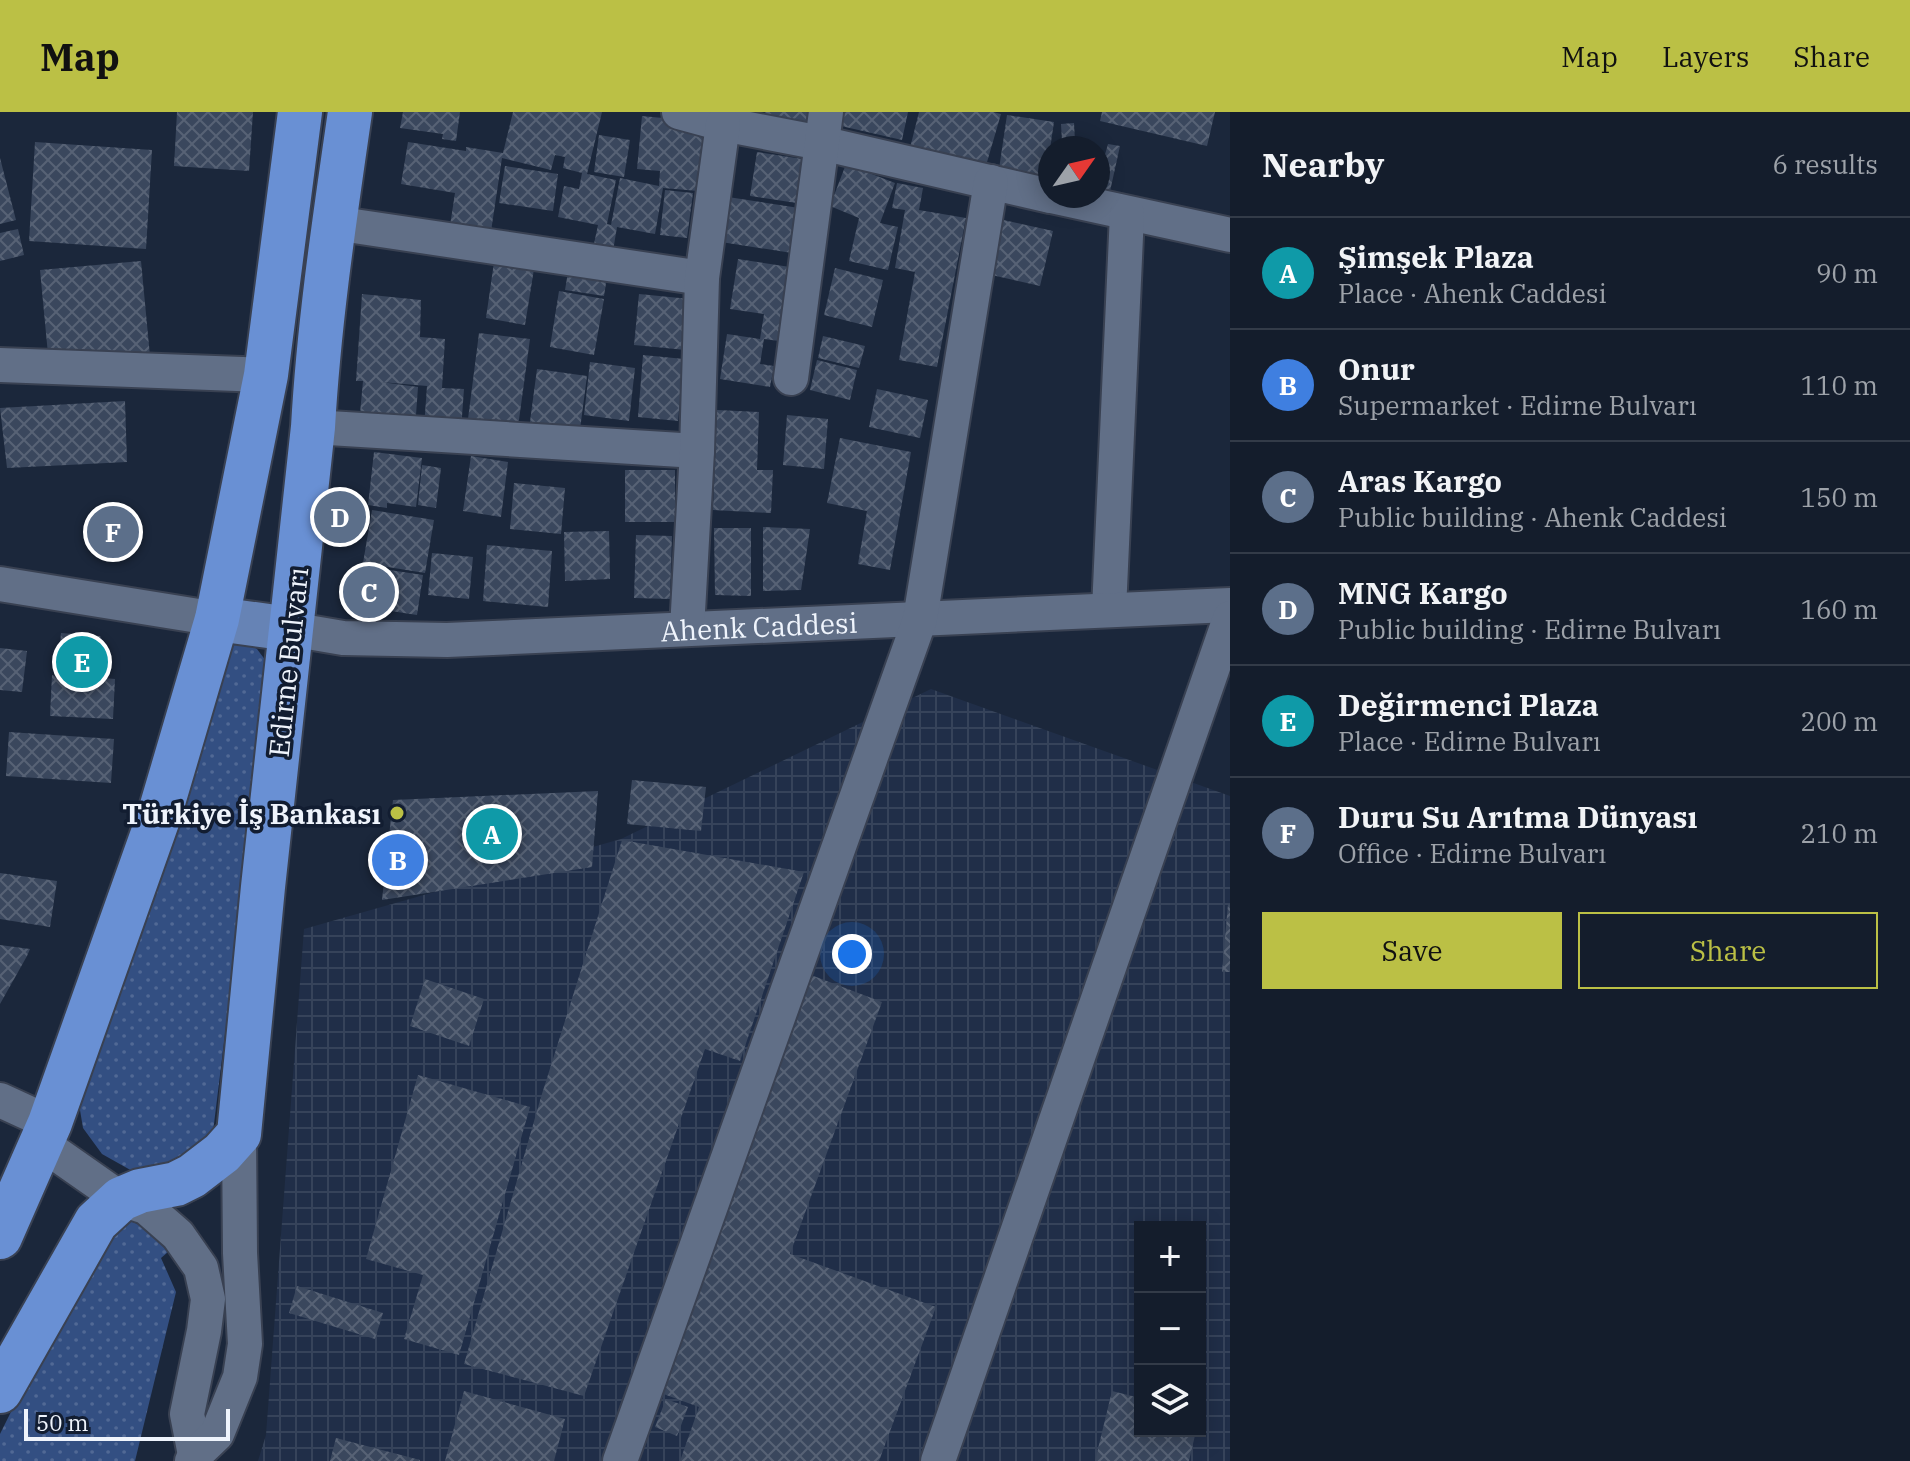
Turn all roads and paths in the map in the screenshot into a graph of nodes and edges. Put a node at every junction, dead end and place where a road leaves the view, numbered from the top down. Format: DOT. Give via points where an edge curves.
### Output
graph roads {
  1 [pos="300,112"];
  2 [pos="350,112"];
  3 [pos="679,112"];
  4 [pos="723,124"];
  5 [pos="823,128"];
  6 [pos="991,182"];
  7 [pos="1038,193"];
  8 [pos="1101,208"];
  9 [pos="1127,214"];
  10 [pos="334,223"];
  11 [pos="1230,235"];
  12 [pos="702,278"];
  13 [pos="0,365"];
  14 [pos="266,375"];
  15 [pos="791,378"];
  16 [pos="313,427"];
  17 [pos="697,451"];
  18 [pos="0,584"];
  19 [pos="1230,605"];
  20 [pos="1109,610"];
  21 [pos="1230,618"];
  22 [pos="217,619"];
  23 [pos="920,619"];
  24 [pos="290,629"];
  25 [pos="687,629"];
  26 [pos="0,1100"];
  27 [pos="45,1133"];
  28 [pos="239,1134"];
  29 [pos="121,1199"];
  30 [pos="0,1237"];
  31 [pos="201,1268"];
  32 [pos="240,1268"];
  33 [pos="0,1391"];
  34 [pos="194,1458"];
  35 [pos="620,1461"];
  36 [pos="938,1461"];
  1 -- 14 [label="highway"];
  2 -- 10 [label="highway, Edirne Bulvarı"];
  3 -- 4 [label="street"];
  4 -- 5 [label="street"];
  4 -- 12 [label="street"];
  5 -- 6 [label="street"];
  5 -- 15 [label="street"];
  6 -- 7 [label="street"];
  6 -- 23 [label="street"];
  8 -- 9 [label="street"];
  9 -- 11 [label="street"];
  9 -- 20 [label="street"];
  10 -- 12 [label="street"];
  10 -- 16 [label="highway, Edirne Bulvarı"];
  12 -- 17 [label="street"];
  13 -- 14 [label="street"];
  14 -- 22 [label="highway"];
  16 -- 17 [label="street"];
  16 -- 24 [label="highway, Edirne Bulvarı"];
  17 -- 25 [label="street"];
  18 -- 22 [label="street"];
  19 -- 20 [label="street, Ahenk Caddesi"];
  20 -- 23 [label="street, Ahenk Caddesi"];
  21 -- 36 [label="street"];
  22 -- 24 [label="main road"];
  22 -- 27 [label="highway" via="159,816"];
  23 -- 25 [label="street, Ahenk Caddesi"];
  23 -- 35 [label="street"];
  24 -- 25 [label="street, Ahenk Caddesi" via="343,638 447,640"];
  24 -- 28 [label="highway, Edirne Bulvarı"];
  26 -- 27 [label="street"];
  27 -- 29 [label="street"];
  27 -- 30 [label="highway"];
  28 -- 29 [label="highway" via="192,1176"];
  28 -- 32 [label="street"];
  29 -- 31 [label="street" via="146,1207 178,1235"];
  29 -- 33 [label="highway" via="96,1222"];
  31 -- 32 [label="street" via="227,1273"];
  31 -- 34 [label="street" via="208,1299 187,1414"];
  32 -- 34 [label="street" via="245,1344 240,1377 217,1434"];
}
